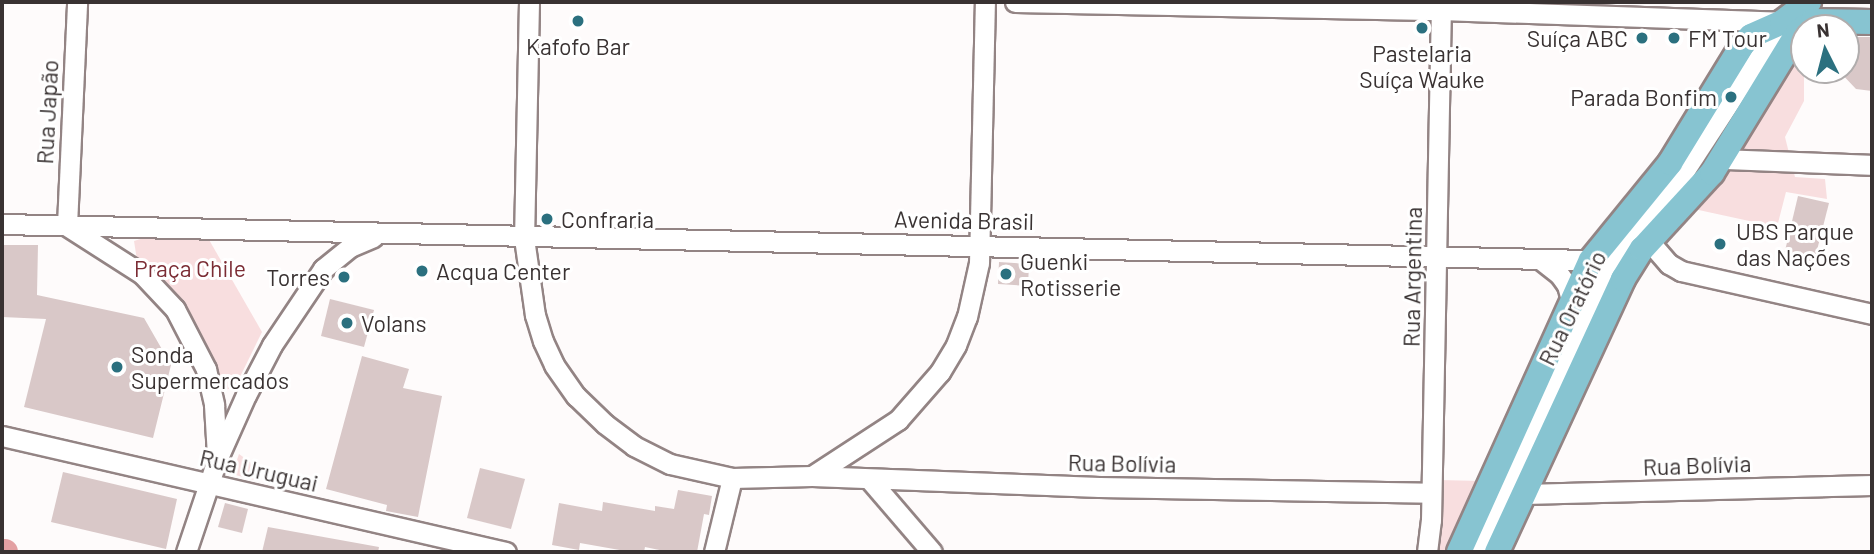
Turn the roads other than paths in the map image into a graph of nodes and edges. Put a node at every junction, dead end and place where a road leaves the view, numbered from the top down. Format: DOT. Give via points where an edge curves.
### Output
graph roads {
  1 [pos="77,2"];
  2 [pos="529,2"];
  3 [pos="985,2"];
  4 [pos="1016,2"];
  5 [pos="1139,3"];
  6 [pos="1290,5"];
  7 [pos="1441,6"];
  8 [pos="1613,9"];
  9 [pos="1811,11"];
  10 [pos="1782,12"];
  11 [pos="1872,22"];
  12 [pos="1723,159"];
  13 [pos="1872,164"];
  14 [pos="2,224"];
  15 [pos="67,225"];
  16 [pos="139,226"];
  17 [pos="312,232"];
  18 [pos="386,233"];
  19 [pos="524,238"];
  20 [pos="1648,240"];
  21 [pos="979,244"];
  22 [pos="1437,257"];
  23 [pos="1541,260"];
  24 [pos="1591,260"];
  25 [pos="125,261"];
  26 [pos="323,269"];
  27 [pos="1572,304"];
  28 [pos="1872,314"];
  29 [pos="212,393"];
  30 [pos="246,395"];
  31 [pos="2,436"];
  32 [pos="217,460"];
  33 [pos="812,475"];
  34 [pos="732,478"];
  35 [pos="870,480"];
  36 [pos="210,484"];
  37 [pos="1872,485"];
  38 [pos="1432,493"];
  39 [pos="1524,494"];
  40 [pos="186,552"];
  41 [pos="506,552"];
  42 [pos="714,552"];
  43 [pos="932,552"];
  44 [pos="1427,552"];
  45 [pos="1459,552"];
  46 [pos="1477,552"];
  47 [pos="1497,552"];
  1 -- 15 [label="street, Rua Japão"];
  2 -- 19 [label="street, Rua Bolívia"];
  3 -- 21 [label="street"];
  4 -- 5 [label="street"];
  5 -- 6 [label="street"];
  6 -- 7 [label="street"];
  7 -- 8 [label="street"];
  7 -- 22 [label="street, Rua Argentina"];
  8 -- 10 [label="street"];
  9 -- 10 [label="main road, Rua Oratório"];
  9 -- 11 [label="main road"];
  9 -- 12 [label="main road, Rua Oratório"];
  10 -- 24 [label="main road, Rua Oratório" via="1743,44 1670,163"];
  10 -- 46 [label="street" via="1685,170 1619,250"];
  12 -- 13 [label="street"];
  12 -- 20 [label="main road, Rua Oratório"];
  14 -- 15 [label="street"];
  15 -- 16 [label="street"];
  15 -- 25 [label="street"];
  16 -- 17 [label="street"];
  16 -- 25 [label="street" via="125,243"];
  17 -- 18 [label="street"];
  17 -- 26 [label="street" via="325,253"];
  18 -- 19 [label="street, Avenida Brasil"];
  18 -- 26 [label="street" via="350,247"];
  19 -- 21 [label="street, Avenida Brasil"];
  19 -- 34 [label="street, Rua Bolívia" via="543,341 576,396 605,424 650,455"];
  20 -- 28 [label="street" via="1681,271"];
  20 -- 39 [label="main road, Rua Oratório" via="1623,279"];
  21 -- 22 [label="street, Avenida Brasil"];
  21 -- 33 [label="street" via="967,317 940,372 898,420"];
  22 -- 23 [label="street, Avenida Brasil"];
  22 -- 38 [label="street, Rua Argentina"];
  23 -- 24 [label="street, Avenida Brasil"];
  23 -- 27 [label="street" via="1567,285"];
  24 -- 27 [label="main road, Rua Oratório"];
  25 -- 29 [label="street" via="175,309 201,358"];
  26 -- 30 [label="street" via="285,323"];
  27 -- 45 [label="main road, Rua Oratório"];
  29 -- 30 [label="street" via="225,398"];
  29 -- 32 [label="street"];
  30 -- 32 [label="street"];
  31 -- 36 [label="street, Rua Uruguai"];
  32 -- 36 [label="street"];
  33 -- 34 [label="street, Rua Bolívia"];
  33 -- 35 [label="street, Rua Bolívia"];
  34 -- 42 [label="street"];
  35 -- 38 [label="street, Rua Bolívia"];
  35 -- 43 [label="street"];
  36 -- 40 [label="street"];
  36 -- 41 [label="street, Rua Uruguai"];
  37 -- 39 [label="street, Rua Bolívia"];
  38 -- 44 [label="street, Rua Argentina"];
  39 -- 47 [label="main road, Rua Oratório"];
}
